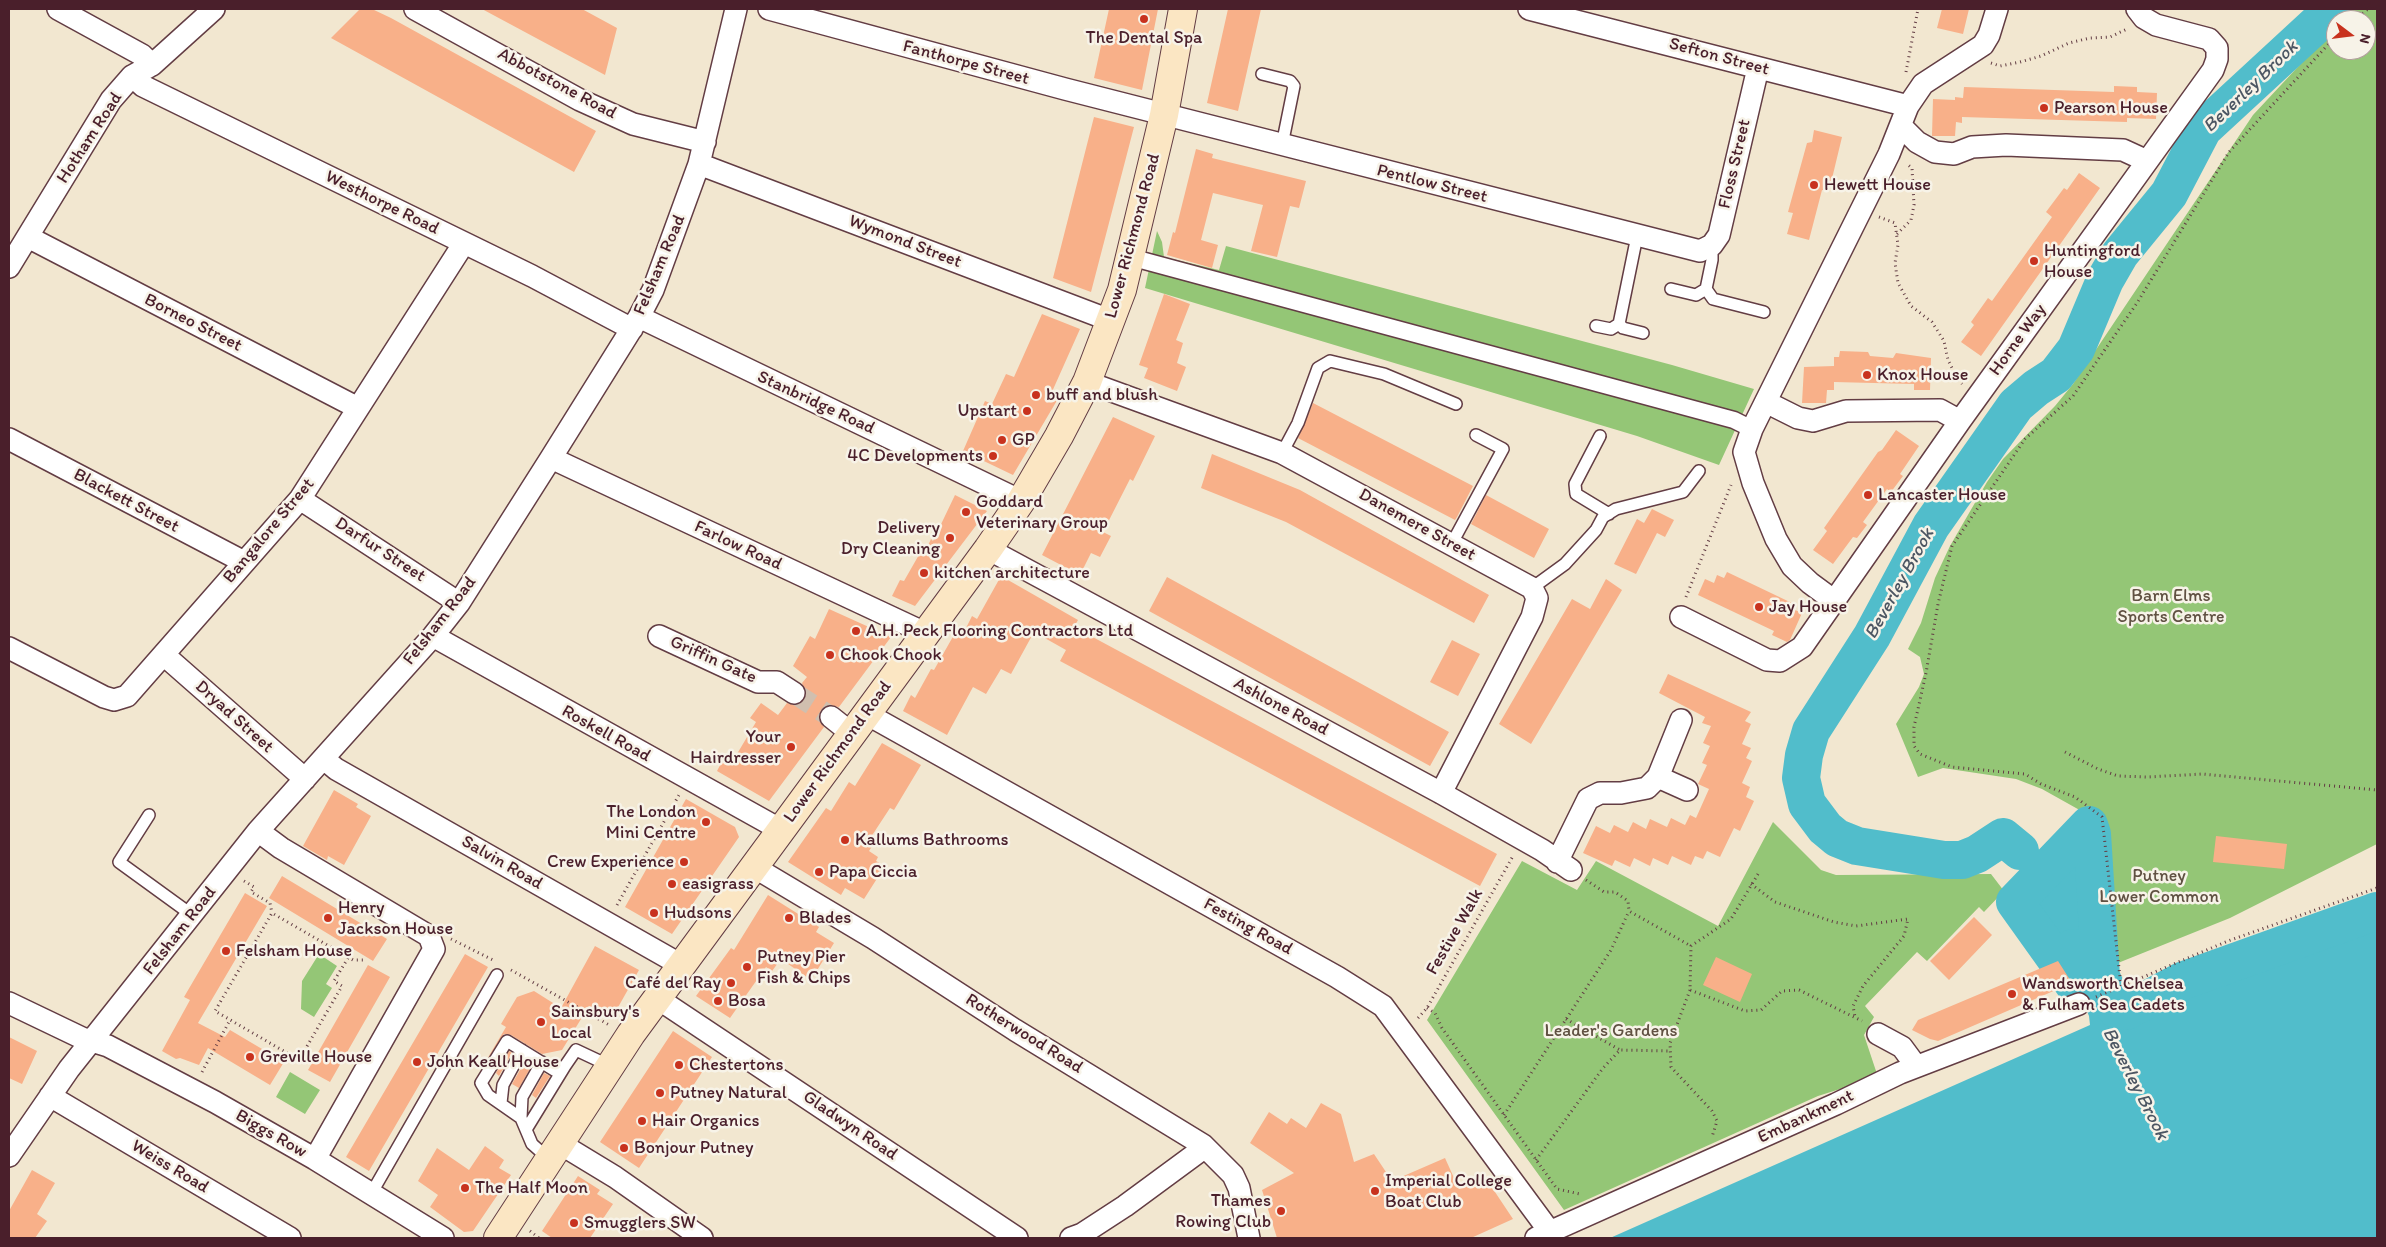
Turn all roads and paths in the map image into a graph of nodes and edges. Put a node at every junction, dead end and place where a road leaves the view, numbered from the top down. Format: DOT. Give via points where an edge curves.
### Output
graph roads {
  1 [pos="58,9"];
  2 [pos="214,9"];
  3 [pos="415,9"];
  4 [pos="736,9"];
  5 [pos="768,9"];
  6 [pos="1183,9"];
  7 [pos="1529,9"];
  8 [pos="1918,9"];
  9 [pos="1997,9"];
  10 [pos="2140,14"];
  11 [pos="2326,47"];
  12 [pos="1974,52"];
  13 [pos="152,65"];
  14 [pos="1758,68"];
  15 [pos="1262,74"];
  16 [pos="132,76"];
  17 [pos="1903,112"];
  18 [pos="1164,115"];
  19 [pos="705,142"];
  20 [pos="1282,145"];
  21 [pos="1888,154"];
  22 [pos="2147,161"];
  23 [pos="699,164"];
  24 [pos="1860,208"];
  25 [pos="1897,234"];
  26 [pos="1637,236"];
  27 [pos="28,237"];
  28 [pos="464,243"];
  29 [pos="1706,248"];
  30 [pos="1130,257"];
  31 [pos="9,265"];
  32 [pos="1706,289"];
  33 [pos="1671,290"];
  34 [pos="1764,312"];
  35 [pos="1112,320"];
  36 [pos="636,323"];
  37 [pos="1619,324"];
  38 [pos="1596,326"];
  39 [pos="1643,333"];
  40 [pos="1087,382"];
  41 [pos="1977,397"];
  42 [pos="1766,402"];
  43 [pos="1456,404"];
  44 [pos="358,408"];
  45 [pos="1960,421"];
  46 [pos="1752,429"];
  47 [pos="1476,435"];
  48 [pos="1600,436"];
  49 [pos="9,439"];
  50 [pos="1744,452"];
  51 [pos="1282,453"];
  52 [pos="551,458"];
  53 [pos="1699,471"];
  54 [pos="300,499"];
  55 [pos="1021,501"];
  56 [pos="1609,514"];
  57 [pos="1452,545"];
  58 [pos="988,550"];
  59 [pos="244,562"];
  60 [pos="1532,588"];
  61 [pos="1833,600"];
  62 [pos="459,603"];
  63 [pos="1681,617"];
  64 [pos="925,633"];
  65 [pos="433,636"];
  66 [pos="659,636"];
  67 [pos="9,648"];
  68 [pos="164,655"];
  69 [pos="794,693"];
  70 [pos="1681,720"];
  71 [pos="849,721"];
  72 [pos="2065,752"];
  73 [pos="324,759"];
  74 [pos="1658,777"];
  75 [pos="305,779"];
  76 [pos="688,780"];
  77 [pos="1687,790"];
  78 [pos="2377,790"];
  79 [pos="1441,793"];
  80 [pos="149,815"];
  81 [pos="781,830"];
  82 [pos="258,831"];
  83 [pos="1522,840"];
  84 [pos="754,866"];
  85 [pos="1564,866"];
  86 [pos="226,871"];
  87 [pos="1758,874"];
  88 [pos="1751,884"];
  89 [pos="2377,888"];
  90 [pos="1629,910"];
  91 [pos="272,913"];
  92 [pos="192,915"];
  93 [pos="607,923"];
  94 [pos="444,938"];
  95 [pos="1692,946"];
  96 [pos="348,958"];
  97 [pos="365,960"];
  98 [pos="682,965"];
  99 [pos="498,969"];
  100 [pos="508,969"];
  101 [pos="2121,986"];
  102 [pos="1690,990"];
  103 [pos="2114,990"];
  104 [pos="657,998"];
  105 [pos="9,1003"];
  106 [pos="2079,1004"];
  107 [pos="1427,1008"];
  108 [pos="1855,1018"];
  109 [pos="230,1020"];
  110 [pos="1566,1020"];
  111 [pos="616,1028"];
  112 [pos="1405,1033"];
  113 [pos="1878,1034"];
  114 [pos="94,1040"];
  115 [pos="522,1050"];
  116 [pos="1620,1050"];
  117 [pos="1670,1051"];
  118 [pos="542,1062"];
  119 [pos="565,1066"];
  120 [pos="610,1066"];
  121 [pos="1916,1066"];
  122 [pos="192,1090"];
  123 [pos="50,1096"];
  124 [pos="501,1103"];
  125 [pos="1504,1115"];
  126 [pos="521,1118"];
  127 [pos="527,1128"];
  128 [pos="1707,1140"];
  129 [pos="1203,1145"];
  130 [pos="554,1151"];
  131 [pos="9,1156"];
  132 [pos="315,1159"];
  133 [pos="1536,1160"];
  134 [pos="1587,1191"];
  135 [pos="371,1194"];
  136 [pos="1543,1235"];
  137 [pos="290,1238"];
  138 [pos="443,1238"];
  139 [pos="498,1238"];
  140 [pos="702,1238"];
  141 [pos="1017,1238"];
  142 [pos="1070,1238"];
  143 [pos="1249,1238"];
  1 -- 13 [label="street" via="142,54"];
  2 -- 13 [label="street, Hotham Road"];
  3 -- 19 [label="street, Abbotstone Road" via="588,104 633,124"];
  4 -- 19 [label="street, Felsham Road"];
  5 -- 18 [label="street, Fanthorpe Street"];
  6 -- 18 [label="main road, Lower Richmond Road"];
  7 -- 14 [label="street, Sefton Street"];
  8 -- 17 [label="path"];
  9 -- 12 [label="street" via="1989,36"];
  10 -- 12 [label="path" via="2110,37 2069,42 2041,56 2000,66 1986,62"];
  10 -- 22 [label="street, Horne Way" via="2156,25 2209,39 2217,48 2213,70"];
  11 -- 101 [label="path" via="2229,152 2137,303 2073,396 2024,439 1952,546 1938,604 1914,727 1914,746 1920,754 1952,767 2025,774 2075,798 2102,817"];
  12 -- 17 [label="street" via="1923,84"];
  13 -- 16 [label="street, Hotham Road"];
  14 -- 17 [label="street, Sefton Street"];
  14 -- 29 [label="street, Floss Street" via="1719,235"];
  15 -- 20 [label="lane" via="1290,80 1294,86"];
  16 -- 27 [label="street, Hotham Road" via="111,100"];
  16 -- 28 [label="street, Westhorpe Road" via="142,86"];
  17 -- 21 [label="street"];
  17 -- 22 [label="street" via="1923,145 1935,152 1954,154 1972,147 2006,145 2123,150"];
  18 -- 20 [label="street, Pentlow Street"];
  18 -- 30 [label="main road, Lower Richmond Road"];
  19 -- 23 [label="street, Felsham Road"];
  20 -- 26 [label="street, Pentlow Street"];
  21 -- 24 [label="street"];
  21 -- 25 [label="path" via="1904,160 1912,168 1914,183 1911,220"];
  22 -- 41 [label="street, Horne Way"];
  23 -- 35 [label="street, Wymond Street"];
  23 -- 36 [label="street, Felsham Road" via="673,240"];
  24 -- 25 [label="path" via="1895,223"];
  24 -- 42 [label="street"];
  25 -- 41 [label="path" via="1895,263 1898,283 1911,306 1932,322 1944,341 1948,360 1958,380"];
  26 -- 29 [label="street, Pentlow Street"];
  26 -- 37 [label="lane"];
  27 -- 31 [label="street, Hotham Road"];
  27 -- 44 [label="street, Borneo Street"];
  28 -- 36 [label="street, Westhorpe Road"];
  28 -- 44 [label="street, Bangalore Street"];
  29 -- 32 [label="lane" via="1712,260"];
  30 -- 35 [label="main road, Lower Richmond Road"];
  30 -- 46 [label="street" via="1734,420"];
  32 -- 33 [label="lane" via="1696,295"];
  32 -- 34 [label="lane" via="1713,299"];
  35 -- 40 [label="main road, Lower Richmond Road"];
  36 -- 52 [label="street, Felsham Road"];
  36 -- 55 [label="street, Stanbridge Road"];
  37 -- 38 [label="lane" via="1611,329"];
  37 -- 39 [label="lane"];
  40 -- 51 [label="street, Danemere Street"];
  40 -- 55 [label="main road, Lower Richmond Road"];
  41 -- 45 [label="street, Horne Way"];
  42 -- 45 [label="street" via="1798,418 1813,421 1846,411 1940,410"];
  42 -- 46 [label="street"];
  43 -- 51 [label="lane" via="1384,374 1330,361 1318,368 1298,423"];
  44 -- 54 [label="street, Bangalore Street"];
  45 -- 61 [label="street, Horne Way"];
  46 -- 50 [label="street"];
  47 -- 57 [label="lane" via="1503,449"];
  48 -- 56 [label="lane" via="1575,484 1576,494"];
  49 -- 59 [label="street, Blackett Street"];
  50 -- 61 [label="street" via="1776,539 1792,566"];
  50 -- 63 [label="path" via="1683,604"];
  51 -- 57 [label="street, Danemere Street"];
  52 -- 62 [label="street, Felsham Road"];
  52 -- 64 [label="street, Farlow Road"];
  53 -- 56 [label="lane" via="1683,492"];
  54 -- 59 [label="street, Bangalore Street"];
  54 -- 62 [label="street, Darfur Street"];
  55 -- 58 [label="main road, Lower Richmond Road"];
  56 -- 60 [label="lane" via="1565,564"];
  57 -- 60 [label="street, Danemere Street"];
  58 -- 64 [label="main road, Lower Richmond Road"];
  58 -- 79 [label="street, Ashlone Road"];
  59 -- 68 [label="street, Bangalore Street"];
  60 -- 79 [label="street" via="1537,598 1532,617"];
  61 -- 63 [label="street, Horne Way" via="1802,647 1780,661 1767,660"];
  62 -- 65 [label="street, Felsham Road"];
  64 -- 71 [label="main road, Lower Richmond Road"];
  65 -- 73 [label="street, Felsham Road"];
  65 -- 76 [label="street, Roskell Road"];
  66 -- 69 [label="street, Griffin Gate" via="758,682 777,682"];
  67 -- 68 [label="street, Bangalore Street" via="114,700 127,696"];
  68 -- 75 [label="street, Dryad Street"];
  70 -- 74 [label="street"];
  71 -- 81 [label="main road, Lower Richmond Road"];
  71 -- 112 [label="street, Festing Road" via="1337,977 1383,1006"];
  72 -- 78 [label="path" via="2118,776 2202,774"];
  73 -- 75 [label="street, Felsham Road"];
  73 -- 93 [label="street, Salvin Road" via="336,769"];
  74 -- 77 [label="street"];
  74 -- 85 [label="street" via="1647,788 1600,793 1588,799"];
  75 -- 82 [label="street, Felsham Road"];
  76 -- 81 [label="street, Roskell Road"];
  76 -- 93 [label="path"];
  79 -- 83 [label="street, Ashlone Road"];
  80 -- 92 [label="lane" via="119,862"];
  81 -- 84 [label="main road, Lower Richmond Road"];
  82 -- 86 [label="street, Felsham Road"];
  82 -- 132 [label="street" via="429,936 434,949"];
  83 -- 85 [label="street, Ashlone Road"];
  83 -- 107 [label="path, Festive Walk"];
  84 -- 98 [label="main road, Lower Richmond Road"];
  84 -- 129 [label="street, Rotherwood Road"];
  85 -- 90 [label="path" via="1604,892 1615,892 1628,901"];
  86 -- 91 [label="path" via="254,888 251,892 270,903"];
  86 -- 92 [label="street, Felsham Road"];
  87 -- 88 [label="path"];
  88 -- 95 [label="path" via="1731,919"];
  88 -- 108 [label="path" via="1775,902 1834,922 1856,926 1908,920 1904,936 1863,986 1853,1006"];
  89 -- 101 [label="path" via="2228,941"];
  90 -- 95 [label="path"];
  90 -- 110 [label="path" via="1611,950"];
  91 -- 96 [label="path"];
  91 -- 109 [label="path" via="215,1011"];
  92 -- 114 [label="street, Felsham Road"];
  93 -- 98 [label="street, Salvin Road"];
  94 -- 99 [label="path" via="457,940"];
  95 -- 102 [label="path"];
  96 -- 97 [label="path"];
  96 -- 109 [label="path" via="334,981 342,986 299,1060"];
  98 -- 104 [label="main road, Lower Richmond Road"];
  99 -- 135 [label="lane"];
  100 -- 111 [label="path"];
  101 -- 103 [label="path"];
  102 -- 108 [label="path" via="1745,1011 1760,1010 1782,991 1799,990"];
  102 -- 117 [label="path"];
  104 -- 120 [label="main road, Lower Richmond Road"];
  104 -- 141 [label="street, Gladwyn Road"];
  105 -- 114 [label="street, Biggs Row" via="82,1038"];
  106 -- 121 [label="street, Embankment"];
  107 -- 112 [label="path, Festive Walk"];
  107 -- 125 [label="path" via="1435,1014"];
  108 -- 113 [label="path"];
  109 -- 122 [label="path"];
  110 -- 116 [label="path"];
  110 -- 125 [label="path"];
  112 -- 136 [label="street, Festing Road"];
  113 -- 121 [label="street" via="1902,1047"];
  114 -- 122 [label="street, Biggs Row"];
  114 -- 123 [label="street, Felsham Road"];
  115 -- 118 [label="lane"];
  115 -- 124 [label="lane" via="503,1085"];
  115 -- 124 [label="lane" via="507,1041 481,1083 488,1095"];
  116 -- 117 [label="path"];
  116 -- 133 [label="path" via="1603,1068"];
  117 -- 128 [label="path" via="1671,1067 1712,1111 1717,1121 1713,1136"];
  118 -- 119 [label="lane" via="554,1070"];
  118 -- 126 [label="lane" via="522,1098"];
  119 -- 120 [label="lane" via="576,1050"];
  119 -- 127 [label="lane"];
  120 -- 130 [label="main road, Lower Richmond Road"];
  121 -- 136 [label="street, Embankment"];
  122 -- 132 [label="street, Biggs Row"];
  123 -- 131 [label="street, Felsham Road"];
  123 -- 137 [label="street, Weiss Road"];
  124 -- 126 [label="lane"];
  125 -- 133 [label="path"];
  126 -- 127 [label="lane"];
  127 -- 130 [label="lane" via="532,1144"];
  129 -- 142 [label="street" via="1197,1153 1125,1206 1082,1234"];
  129 -- 143 [label="street, Rotherwood Road" via="1233,1174"];
  130 -- 139 [label="main road, Lower Richmond Road"];
  130 -- 140 [label="street" via="615,1177"];
  132 -- 135 [label="street, Biggs Row"];
  133 -- 134 [label="path" via="1557,1189 1579,1195"];
  135 -- 138 [label="street, Biggs Row"];
}
